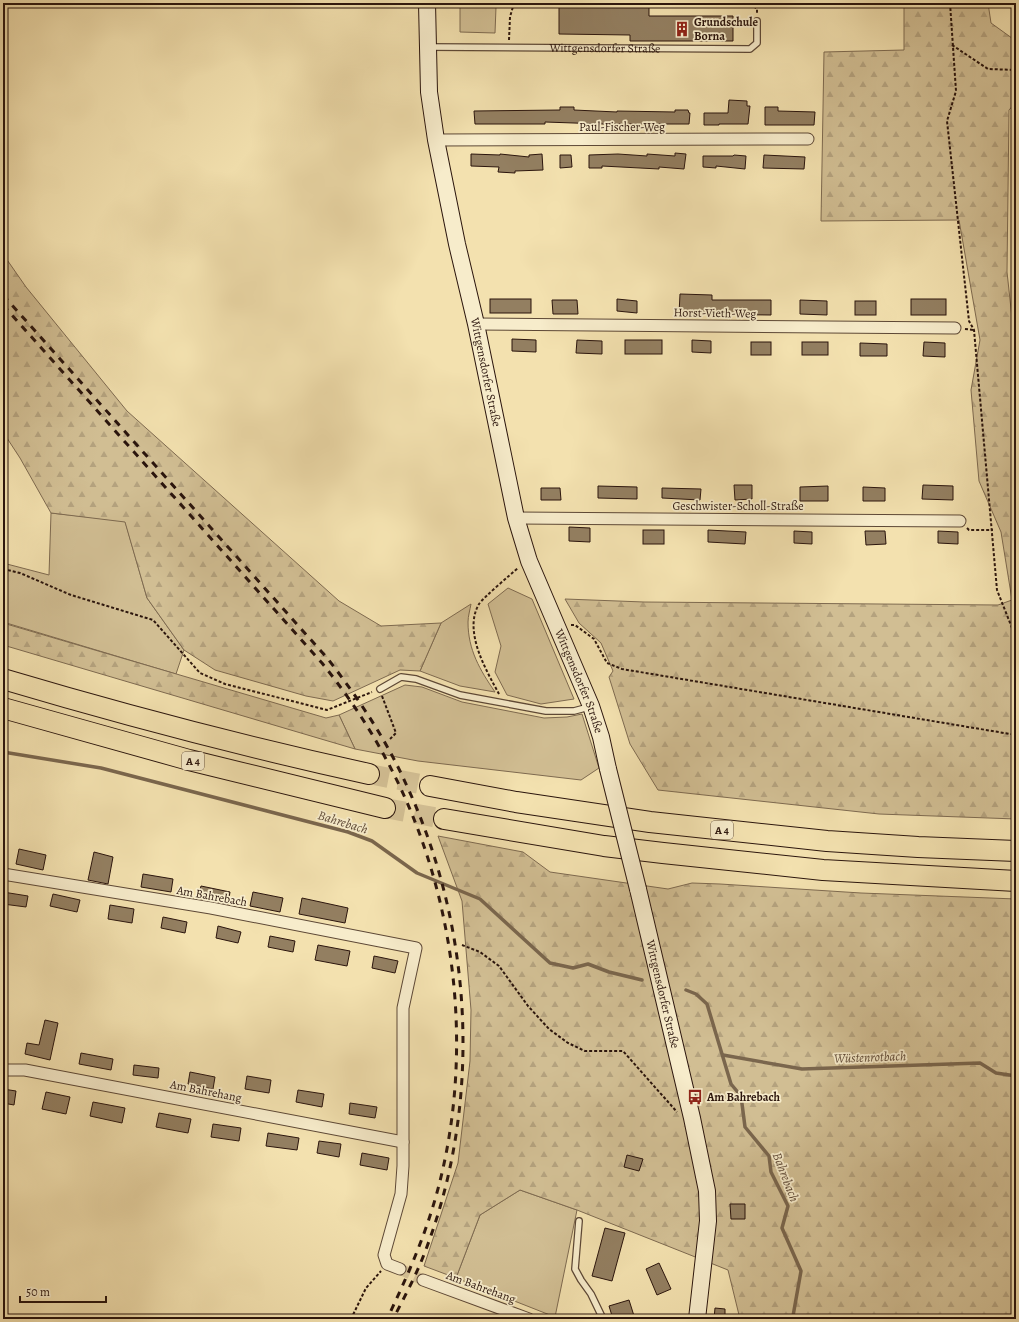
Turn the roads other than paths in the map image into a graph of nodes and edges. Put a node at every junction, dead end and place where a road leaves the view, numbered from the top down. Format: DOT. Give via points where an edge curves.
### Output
graph roads {
  1 [pos="427,3"];
  2 [pos="757,21"];
  3 [pos="429,47"];
  4 [pos="808,139"];
  5 [pos="436,140"];
  6 [pos="476,324"];
  7 [pos="955,328"];
  8 [pos="516,518"];
  9 [pos="960,521"];
  10 [pos="3,679"];
  11 [pos="380,688"];
  12 [pos="591,706"];
  13 [pos="3,708"];
  14 [pos="369,774"];
  15 [pos="430,786"];
  16 [pos="385,808"];
  17 [pos="444,819"];
  18 [pos="1016,851"];
  19 [pos="3,874"];
  20 [pos="1016,881"];
  21 [pos="3,1070"];
  22 [pos="403,1142"];
  23 [pos="579,1221"];
  24 [pos="400,1270"];
  25 [pos="423,1280"];
  26 [pos="529,1319"];
  27 [pos="604,1319"];
  28 [pos="697,1319"];
  1 -- 3 [label="street, Wittgensdorfer Straße"];
  2 -- 3 [label="lane, Wittgensdorfer Straße" via="757,43 750,48"];
  3 -- 5 [label="street, Wittgensdorfer Straße" via="429,92"];
  4 -- 5 [label="street, Paul-Fischer-Weg"];
  5 -- 6 [label="street, Wittgensdorfer Straße"];
  6 -- 7 [label="street, Horst-Vieth-Weg"];
  6 -- 8 [label="street, Wittgensdorfer Straße"];
  8 -- 9 [label="street, Geschwister-Scholl-Straße"];
  8 -- 12 [label="street, Wittgensdorfer Straße" via="529,561"];
  10 -- 14 [label="highway, A 4" via="201,734"];
  11 -- 12 [label="lane" via="401,677 416,679 460,695 546,711 574,711"];
  12 -- 28 [label="street, Wittgensdorfer Straße, bridge" via="602,738 692,1118 707,1192 708,1221"];
  13 -- 16 [label="highway, A 4" via="189,760"];
  15 -- 18 [label="highway, A 4" via="650,822 835,842"];
  17 -- 20 [label="highway" via="663,854 823,870"];
  19 -- 22 [label="street, Am Bahrebach" via="211,908 416,948 403,1008"];
  21 -- 22 [label="street, Am Bahrehang" via="25,1070"];
  22 -- 24 [label="street" via="401,1194 384,1255 387,1264"];
  23 -- 27 [label="lane" via="575,1269"];
  25 -- 26 [label="street, Am Bahrehang"];
}
